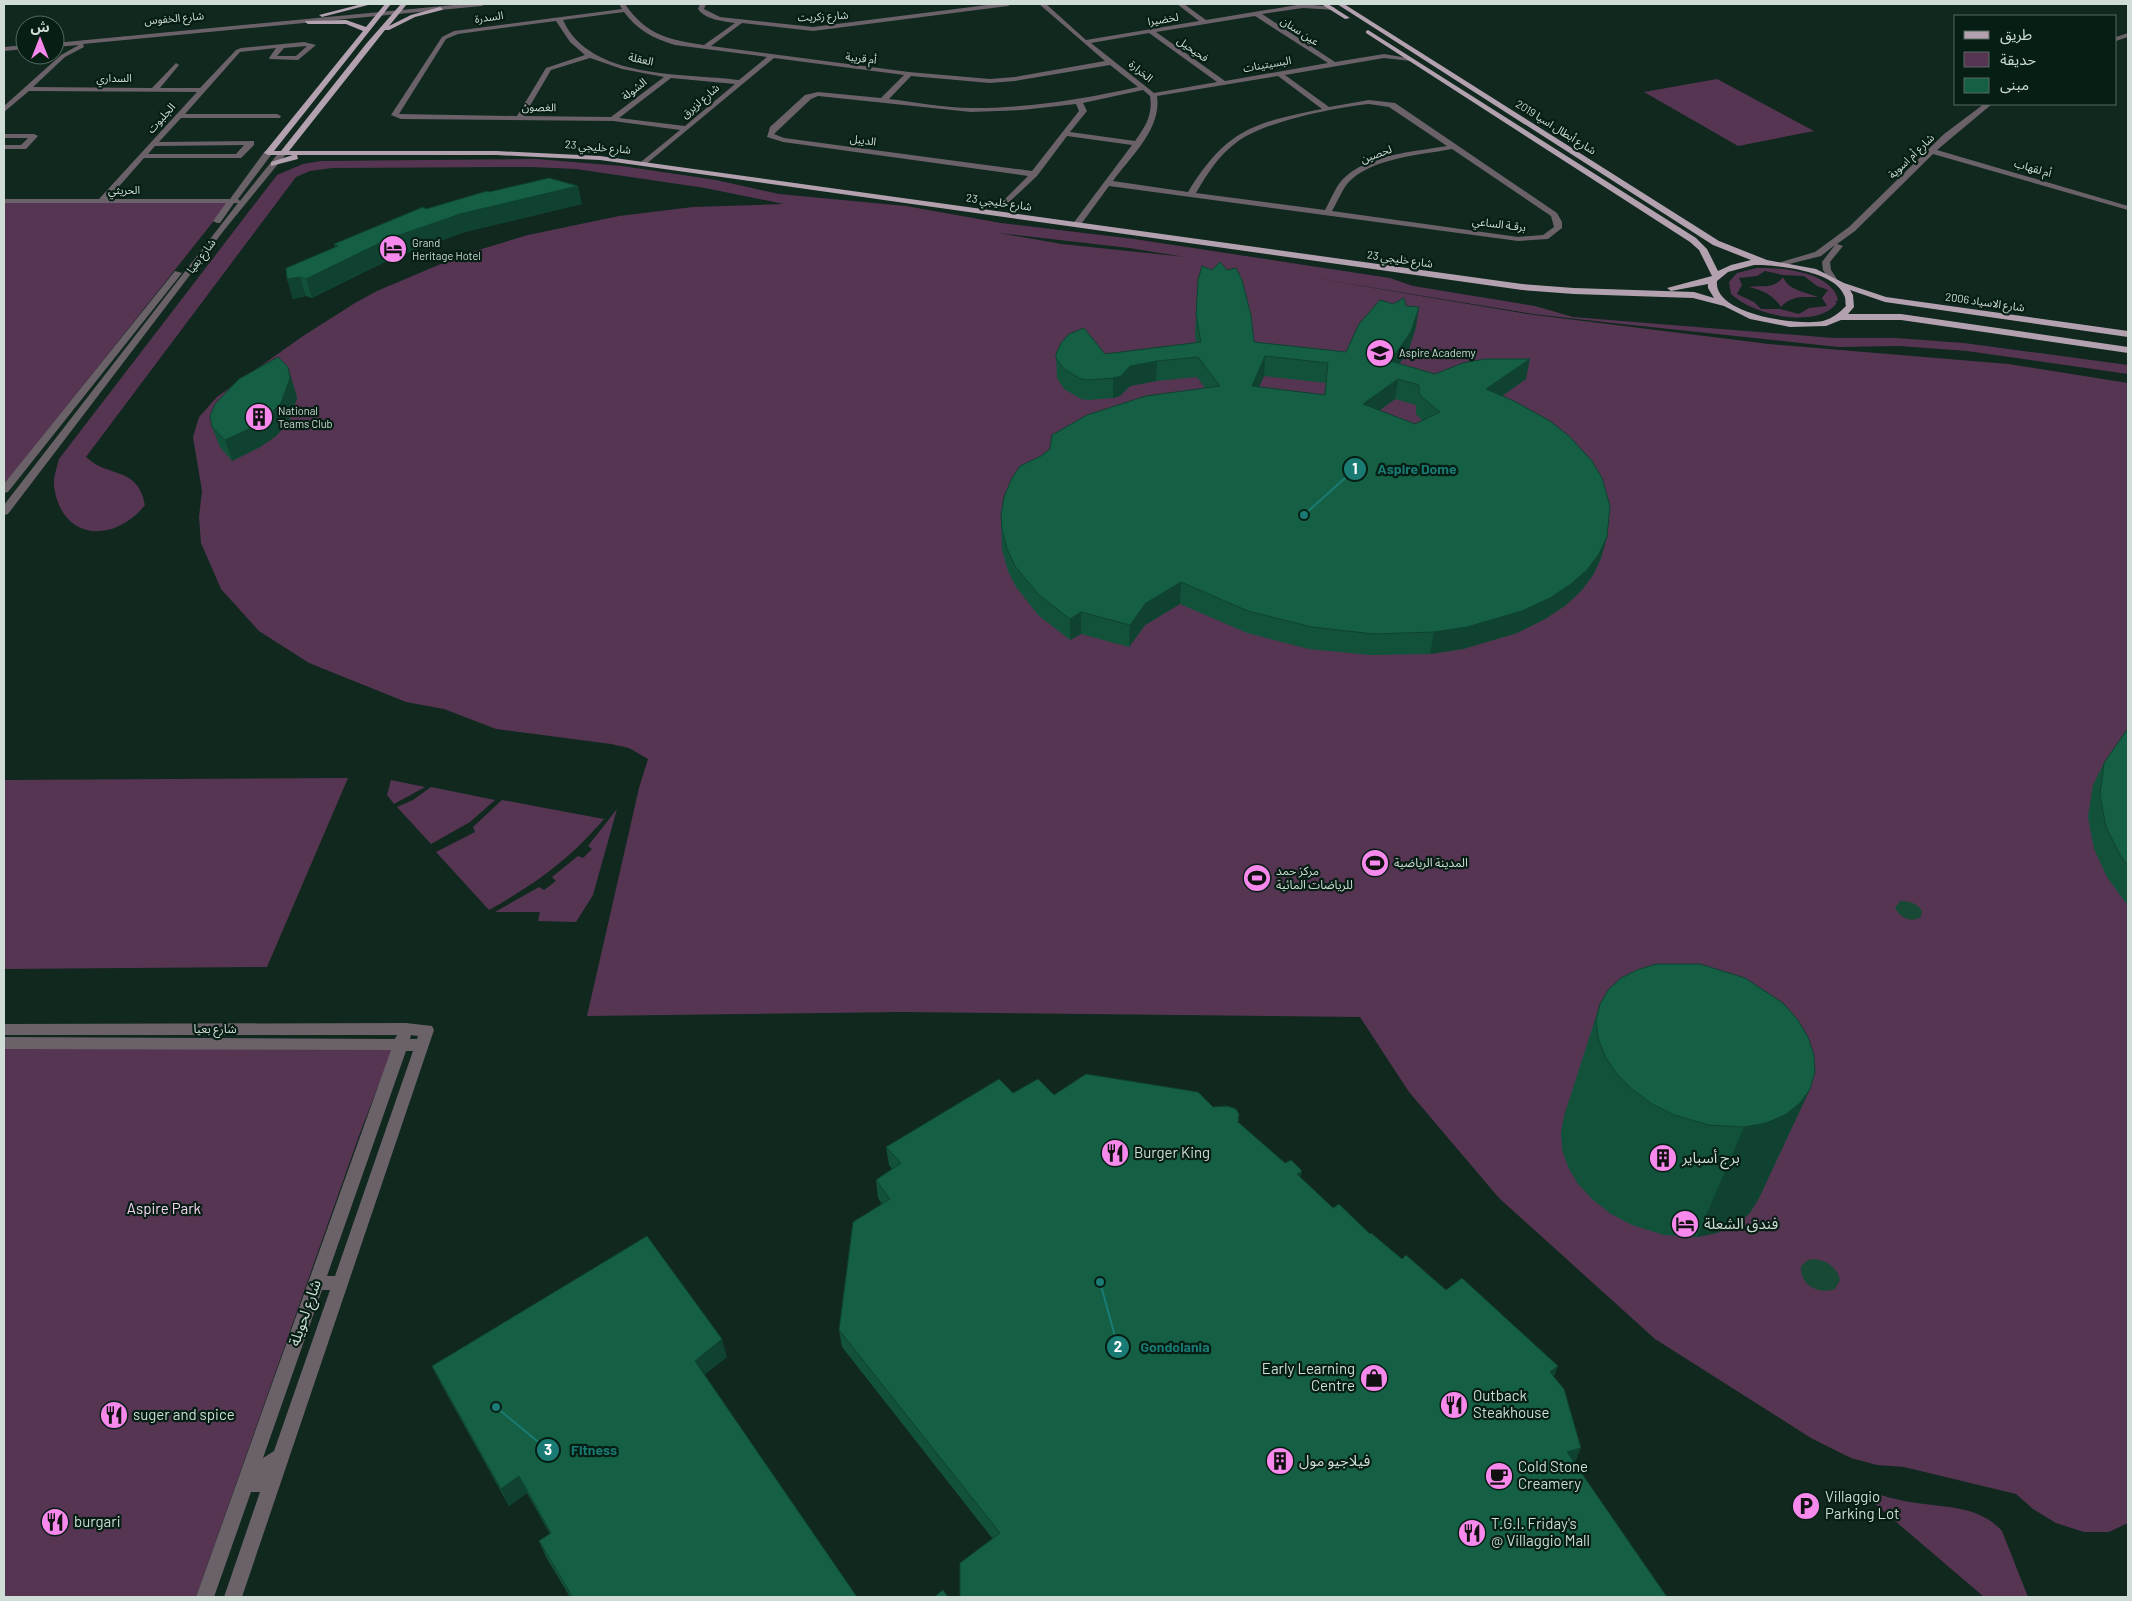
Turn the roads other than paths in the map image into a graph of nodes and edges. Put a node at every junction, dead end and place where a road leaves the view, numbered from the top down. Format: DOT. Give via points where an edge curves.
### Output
graph roads {
  1 [pos="369,4"];
  2 [pos="428,4"];
  3 [pos="482,4"];
  4 [pos="703,4"];
  5 [pos="962,4"];
  6 [pos="1008,4"];
  7 [pos="1042,4"];
  8 [pos="1180,4"];
  9 [pos="1313,4"];
  10 [pos="1324,4"];
  11 [pos="1340,4"];
  12 [pos="403,5"];
  13 [pos="386,6"];
  14 [pos="624,7"];
  15 [pos="1303,7"];
  16 [pos="440,9"];
  17 [pos="968,9"];
  18 [pos="1333,9"];
  19 [pos="395,14"];
  20 [pos="1257,14"];
  21 [pos="322,15"];
  22 [pos="378,15"];
  23 [pos="558,19"];
  24 [pos="308,22"];
  25 [pos="1206,22"];
  26 [pos="739,23"];
  27 [pos="365,30"];
  28 [pos="1151,32"];
  29 [pos="65,37"];
  30 [pos="375,37"];
  31 [pos="98,41"];
  32 [pos="1085,42"];
  33 [pos="65,44"];
  34 [pos="282,46"];
  35 [pos="1391,47"];
  36 [pos="705,48"];
  37 [pos="65,55"];
  38 [pos="590,56"];
  39 [pos="1384,56"];
  40 [pos="771,57"];
  41 [pos="1411,59"];
  42 [pos="1112,62"];
  43 [pos="1332,64"];
  44 [pos="53,65"];
  45 [pos="176,65"];
  46 [pos="1278,73"];
  47 [pos="909,74"];
  48 [pos="669,76"];
  49 [pos="738,82"];
  50 [pos="1223,83"];
  51 [pos="1144,88"];
  52 [pos="27,89"];
  53 [pos="154,90"];
  54 [pos="202,90"];
  55 [pos="1153,95"];
  56 [pos="884,100"];
  57 [pos="1078,102"];
  58 [pos="1987,105"];
  59 [pos="4,110"];
  60 [pos="1328,110"];
  61 [pos="395,111"];
  62 [pos="178,116"];
  63 [pos="277,116"];
  64 [pos="520,118"];
  65 [pos="613,119"];
  66 [pos="686,128"];
  67 [pos="298,132"];
  68 [pos="1066,134"];
  69 [pos="4,136"];
  70 [pos="1137,143"];
  71 [pos="153,144"];
  72 [pos="4,147"];
  73 [pos="1453,147"];
  74 [pos="334,150"];
  75 [pos="269,151"];
  76 [pos="284,151"];
  77 [pos="449,151"];
  78 [pos="1931,152"];
  79 [pos="326,153"];
  80 [pos="142,156"];
  81 [pos="647,161"];
  82 [pos="274,164"];
  83 [pos="1034,174"];
  84 [pos="1108,183"];
  85 [pos="1191,194"];
  86 [pos="4,200"];
  87 [pos="101,201"];
  88 [pos="232,201"];
  89 [pos="244,201"];
  90 [pos="1006,204"];
  91 [pos="2128,208"];
  92 [pos="1327,213"];
  93 [pos="1078,222"];
  94 [pos="1852,229"];
  95 [pos="1764,262"];
  96 [pos="1784,264"];
  97 [pos="188,266"];
  98 [pos="1412,269"];
  99 [pos="1714,277"];
  100 [pos="1836,282"];
  101 [pos="1725,304"];
  102 [pos="1839,318"];
  103 [pos="136,324"];
  104 [pos="149,324"];
  105 [pos="2128,334"];
  106 [pos="2128,350"];
  107 [pos="4,490"];
  108 [pos="4,512"];
  109 [pos="4,1029"];
  110 [pos="402,1037"];
  111 [pos="424,1037"];
  112 [pos="4,1043"];
  113 [pos="315,1283"];
  114 [pos="340,1283"];
  115 [pos="280,1458"];
  116 [pos="246,1481"];
  117 [pos="271,1483"];
  118 [pos="204,1597"];
  119 [pos="233,1597"];
  1 -- 21 [label="main road"];
  2 -- 12 [label="street, شارع الخفوس"];
  3 -- 16 [label="street, شارع الخفوس"];
  4 -- 26 [label="street, شارع زكريت" via="700,9 710,17"];
  5 -- 17 [label="street"];
  6 -- 17 [label="street, شارع زكريت"];
  7 -- 32 [label="street, الخرارة"];
  8 -- 25 [label="street"];
  9 -- 15 [label="street, لخضيرا"];
  10 -- 18 [label="main road, شارع أبطال اسيا 2019"];
  11 -- 95 [label="main road, شارع أبطال اسيا 2019" via="1716,242"];
  12 -- 13 [label="street, شارع الخفوس"];
  12 -- 19 [label="main road, شارع بعيا"];
  13 -- 21 [label="street, شارع الخفوس"];
  13 -- 22 [label="main road, شارع بعيا"];
  14 -- 23 [label="street, السدرة"];
  14 -- 36 [label="street, أم قريبة" via="640,28 657,38"];
  15 -- 18 [label="street, لخضيرا"];
  15 -- 20 [label="street, لخضيرا"];
  16 -- 19 [label="street, شارع الخفوس"];
  16 -- 30 [label="main road" via="405,19"];
  17 -- 26 [label="street, شارع زكريت" via="813,29"];
  18 -- 35 [label="main road, شارع أبطال اسيا 2019"];
  19 -- 22 [label="street, شارع الخفوس"];
  19 -- 30 [label="main road, شارع بعيا"];
  20 -- 25 [label="street, لخضيرا"];
  20 -- 43 [label="street, عين سنان"];
  21 -- 29 [label="street, شارع الخفوس"];
  22 -- 24 [label="street, شارع الخفوس"];
  22 -- 27 [label="main road, شارع بعيا"];
  23 -- 38 [label="street, العقلة" via="565,32"];
  23 -- 61 [label="street, السدرة" via="456,32 444,38"];
  24 -- 27 [label="main road" via="347,23"];
  24 -- 31 [label="street, شارع الخفوس"];
  25 -- 28 [label="street, لخضيرا"];
  26 -- 36 [label="street"];
  27 -- 75 [label="main road, شارع بعيا"];
  28 -- 32 [label="street, لخضيرا"];
  28 -- 50 [label="street, فحيحيل"];
  30 -- 67 [label="main road, شارع بعيا"];
  31 -- 33 [label="street, شارع الخفوس"];
  31 -- 37 [label="street"];
  32 -- 42 [label="street, الخرارة"];
  34 -- 34 [label="street" via="304,44 312,45 301,57 273,59"];
  34 -- 54 [label="street, الجلبوت" via="238,51"];
  35 -- 39 [label="street" via="1391,53"];
  35 -- 41 [label="main road, شارع أبطال اسيا 2019"];
  36 -- 40 [label="street, أم قريبة"];
  38 -- 48 [label="street, العقلة"];
  38 -- 64 [label="street" via="548,69"];
  39 -- 41 [label="street, البسيتينات"];
  39 -- 43 [label="street, البسيتينات"];
  40 -- 47 [label="street, أم قريبة"];
  40 -- 49 [label="street, شارع لزيرق"];
  41 -- 99 [label="main road, شارع أبطال اسيا 2019" via="1693,240 1703,248"];
  42 -- 47 [label="street, أم قريبة" via="990,81"];
  42 -- 51 [label="street, الخرارة"];
  43 -- 46 [label="street, البسيتينات"];
  44 -- 52 [label="street"];
  45 -- 53 [label="street"];
  46 -- 50 [label="street, البسيتينات"];
  46 -- 60 [label="street"];
  47 -- 56 [label="street"];
  48 -- 49 [label="street, العقلة"];
  48 -- 65 [label="street, الشولة"];
  49 -- 66 [label="street, شارع لزيرق"];
  50 -- 55 [label="street, البسيتينات"];
  51 -- 55 [label="street, الخرارة"];
  51 -- 57 [label="street, الديبل"];
  52 -- 53 [label="street, السداري"];
  52 -- 59 [label="street"];
  53 -- 54 [label="street, السداري"];
  54 -- 62 [label="street, الجلبوت"];
  55 -- 70 [label="street, الخرارة" via="1155,117"];
  56 -- 57 [label="street, الديبل" via="971,110"];
  56 -- 83 [label="street, الديبل" via="813,95 773,128 770,135 783,140"];
  57 -- 68 [label="street" via="1082,106 1082,114"];
  58 -- 78 [label="street, شارع أم اسوية"];
  60 -- 73 [label="street, برقـة الساعي" via="1366,102 1385,102"];
  60 -- 85 [label="street, برقـة الساعي" via="1270,122 1236,137 1213,159"];
  61 -- 64 [label="street, الغصون" via="395,115 401,117"];
  62 -- 63 [label="street"];
  62 -- 71 [label="street, الجلبوت"];
  64 -- 65 [label="street, الغصون"];
  65 -- 66 [label="street, الغصون"];
  66 -- 81 [label="street, شارع لزيرق"];
  67 -- 74 [label="main road" via="304,143"];
  67 -- 76 [label="main road, شارع بعيا"];
  68 -- 70 [label="street"];
  68 -- 83 [label="street"];
  69 -- 72 [label="street" via="34,136 24,147"];
  70 -- 84 [label="street, الخرارة"];
  71 -- 80 [label="street, الجلبوت"];
  71 -- 80 [label="street" via="251,145 238,156"];
  73 -- 92 [label="street, لحصين" via="1370,166 1345,182"];
  73 -- 92 [label="street, برقـة الساعي" via="1554,215 1558,228 1545,237 1518,239"];
  74 -- 76 [label="main road, شارع خليجي 23"];
  74 -- 77 [label="main road, شارع خليجي 23"];
  75 -- 76 [label="main road, شارع خليجي 23"];
  75 -- 88 [label="street, شارع بعيا"];
  76 -- 79 [label="main road, شارع خليجي 23"];
  76 -- 82 [label="street, شارع بعيا"];
  77 -- 79 [label="main road, شارع خليجي 23"];
  77 -- 81 [label="main road, شارع خليجي 23"];
  78 -- 91 [label="street, أم لقهاب"];
  78 -- 94 [label="street, شارع أم اسوية"];
  79 -- 82 [label="main road" via="288,158"];
  80 -- 87 [label="street, الجلبوت"];
  81 -- 93 [label="main road, شارع خليجي 23"];
  82 -- 89 [label="street, شارع بعيا"];
  83 -- 90 [label="street"];
  84 -- 85 [label="street, برقـة الساعي"];
  84 -- 93 [label="street, الخرارة"];
  85 -- 92 [label="street, برقـة الساعي"];
  86 -- 87 [label="street, الحريثي"];
  87 -- 88 [label="street, الحريثي"];
  88 -- 89 [label="street, الحريثي"];
  88 -- 97 [label="street, شارع بعيا"];
  89 -- 97 [label="street, شارع بعيا"];
  93 -- 98 [label="main road, شارع خليجي 23"];
  94 -- 96 [label="street, شارع أم اسوية" via="1818,254"];
  94 -- 100 [label="street, شارع أم اسوية" via="1826,262 1827,270"];
  95 -- 96 [label="main road, شارع الاسياد 2006"];
  95 -- 99 [label="main road, شارع خليجي 23" via="1735,265"];
  96 -- 100 [label="main road, شارع الاسياد 2006" via="1815,271"];
  97 -- 103 [label="street, شارع بعيا"];
  97 -- 104 [label="street, شارع بعيا"];
  98 -- 99 [label="main road, شارع خليجي 23" via="1611,287 1672,288"];
  98 -- 101 [label="main road, شارع خليجي 23" via="1574,291 1694,295"];
  99 -- 101 [label="main road, شارع أبطال اسيا 2019" via="1714,292"];
  100 -- 102 [label="main road" via="1848,293 1851,302 1848,311"];
  100 -- 105 [label="main road, شارع الاسياد 2006" via="1885,299"];
  101 -- 102 [label="main road, شارع خليجي 23" via="1754,318 1782,323 1818,324"];
  102 -- 106 [label="main road" via="1901,317"];
  103 -- 104 [label="street"];
  103 -- 107 [label="street, شارع بعيا"];
  104 -- 108 [label="street, شارع بعيا"];
  109 -- 110 [label="street, شارع بعيا"];
  110 -- 111 [label="street, شارع بعيا"];
  110 -- 112 [label="street, شارع بعيا"];
  110 -- 113 [label="street, شارع لحويلة"];
  111 -- 114 [label="street, شارع لحويلة"];
  113 -- 114 [label="street"];
  113 -- 116 [label="street, شارع لحويلة"];
  114 -- 115 [label="street, شارع لحويلة"];
  115 -- 116 [label="street"];
  115 -- 117 [label="street, شارع لحويلة"];
  116 -- 117 [label="street"];
  116 -- 118 [label="street, شارع لحويلة"];
  117 -- 119 [label="street, شارع لحويلة"];
}
